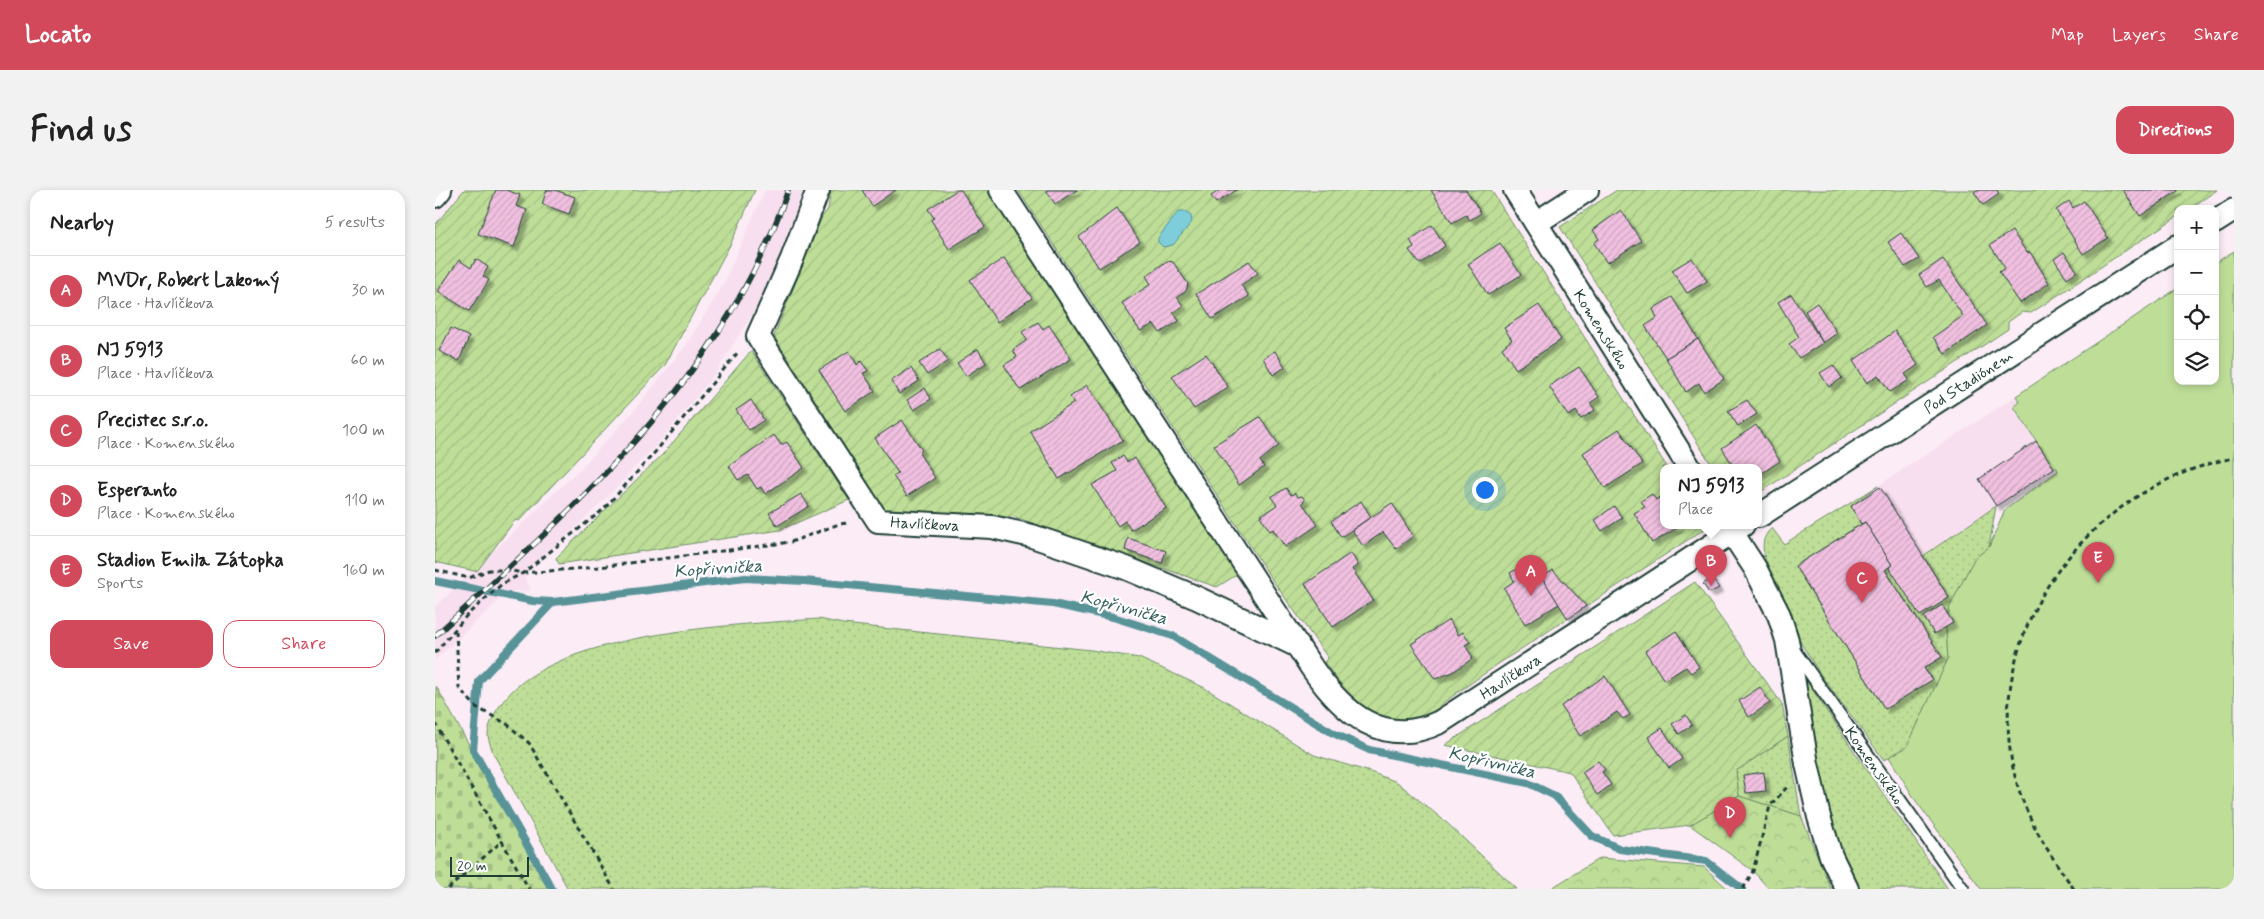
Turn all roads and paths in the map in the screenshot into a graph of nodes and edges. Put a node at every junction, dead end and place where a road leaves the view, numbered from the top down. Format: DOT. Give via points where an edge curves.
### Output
graph roads {
  1 [pos="440,190"];
  2 [pos="818,190"];
  3 [pos="1001,190"];
  4 [pos="1515,190"];
  5 [pos="1587,190"];
  6 [pos="435,196"];
  7 [pos="2234,210"];
  8 [pos="2219,219"];
  9 [pos="1536,224"];
  10 [pos="2174,249"];
  11 [pos="758,336"];
  12 [pos="2234,458"];
  13 [pos="1687,464"];
  14 [pos="1762,514"];
  15 [pos="878,520"];
  16 [pos="1731,529"];
  17 [pos="1735,529"];
  18 [pos="435,570"];
  19 [pos="523,573"];
  20 [pos="456,630"];
  21 [pos="1787,640"];
  22 [pos="1298,646"];
  23 [pos="435,653"];
  24 [pos="435,723"];
  25 [pos="1770,806"];
  26 [pos="502,841"];
  27 [pos="449,889"];
  28 [pos="529,889"];
  29 [pos="615,889"];
  30 [pos="1743,889"];
  31 [pos="1847,889"];
  32 [pos="1963,889"];
  33 [pos="2074,889"];
  1 -- 6 [label="street"];
  2 -- 11 [label="street"];
  3 -- 22 [label="street, Havlíčkova"];
  4 -- 9 [label="street, Komenského"];
  5 -- 9 [label="street"];
  7 -- 8 [label="street"];
  9 -- 13 [label="street, Komenského"];
  10 -- 14 [label="street, Pod Stadiónem"];
  11 -- 15 [label="street, Havlíčkova"];
  11 -- 19 [label="path" via="733,356 604,509"];
  12 -- 33 [label="path" via="2211,463 2161,484 2125,505 2092,531 2047,584 2022,637 2008,695 2011,758 2031,822"];
  15 -- 19 [label="path" via="839,524 791,542"];
  15 -- 22 [label="street, Havlíčkova" via="992,527 1032,536 1126,568"];
  16 -- 22 [label="street, Havlíčkova" via="1424,730 1405,733 1385,730 1362,720 1323,684"];
  17 -- 21 [label="street, Komenského" via="1769,594"];
  18 -- 19 [label="path" via="469,578 489,570"];
  19 -- 20 [label="path" via="502,584 468,614"];
  20 -- 23 [label="path"];
  20 -- 29 [label="path" via="459,688 476,707 507,724 529,743"];
  21 -- 31 [label="street, Komenského" via="1819,817 1831,856"];
  21 -- 32 [label="lane, Komenského"];
  24 -- 26 [label="path"];
  25 -- 30 [label="path" via="1753,871"];
  26 -- 27 [label="path"];
  26 -- 28 [label="path"];
}
